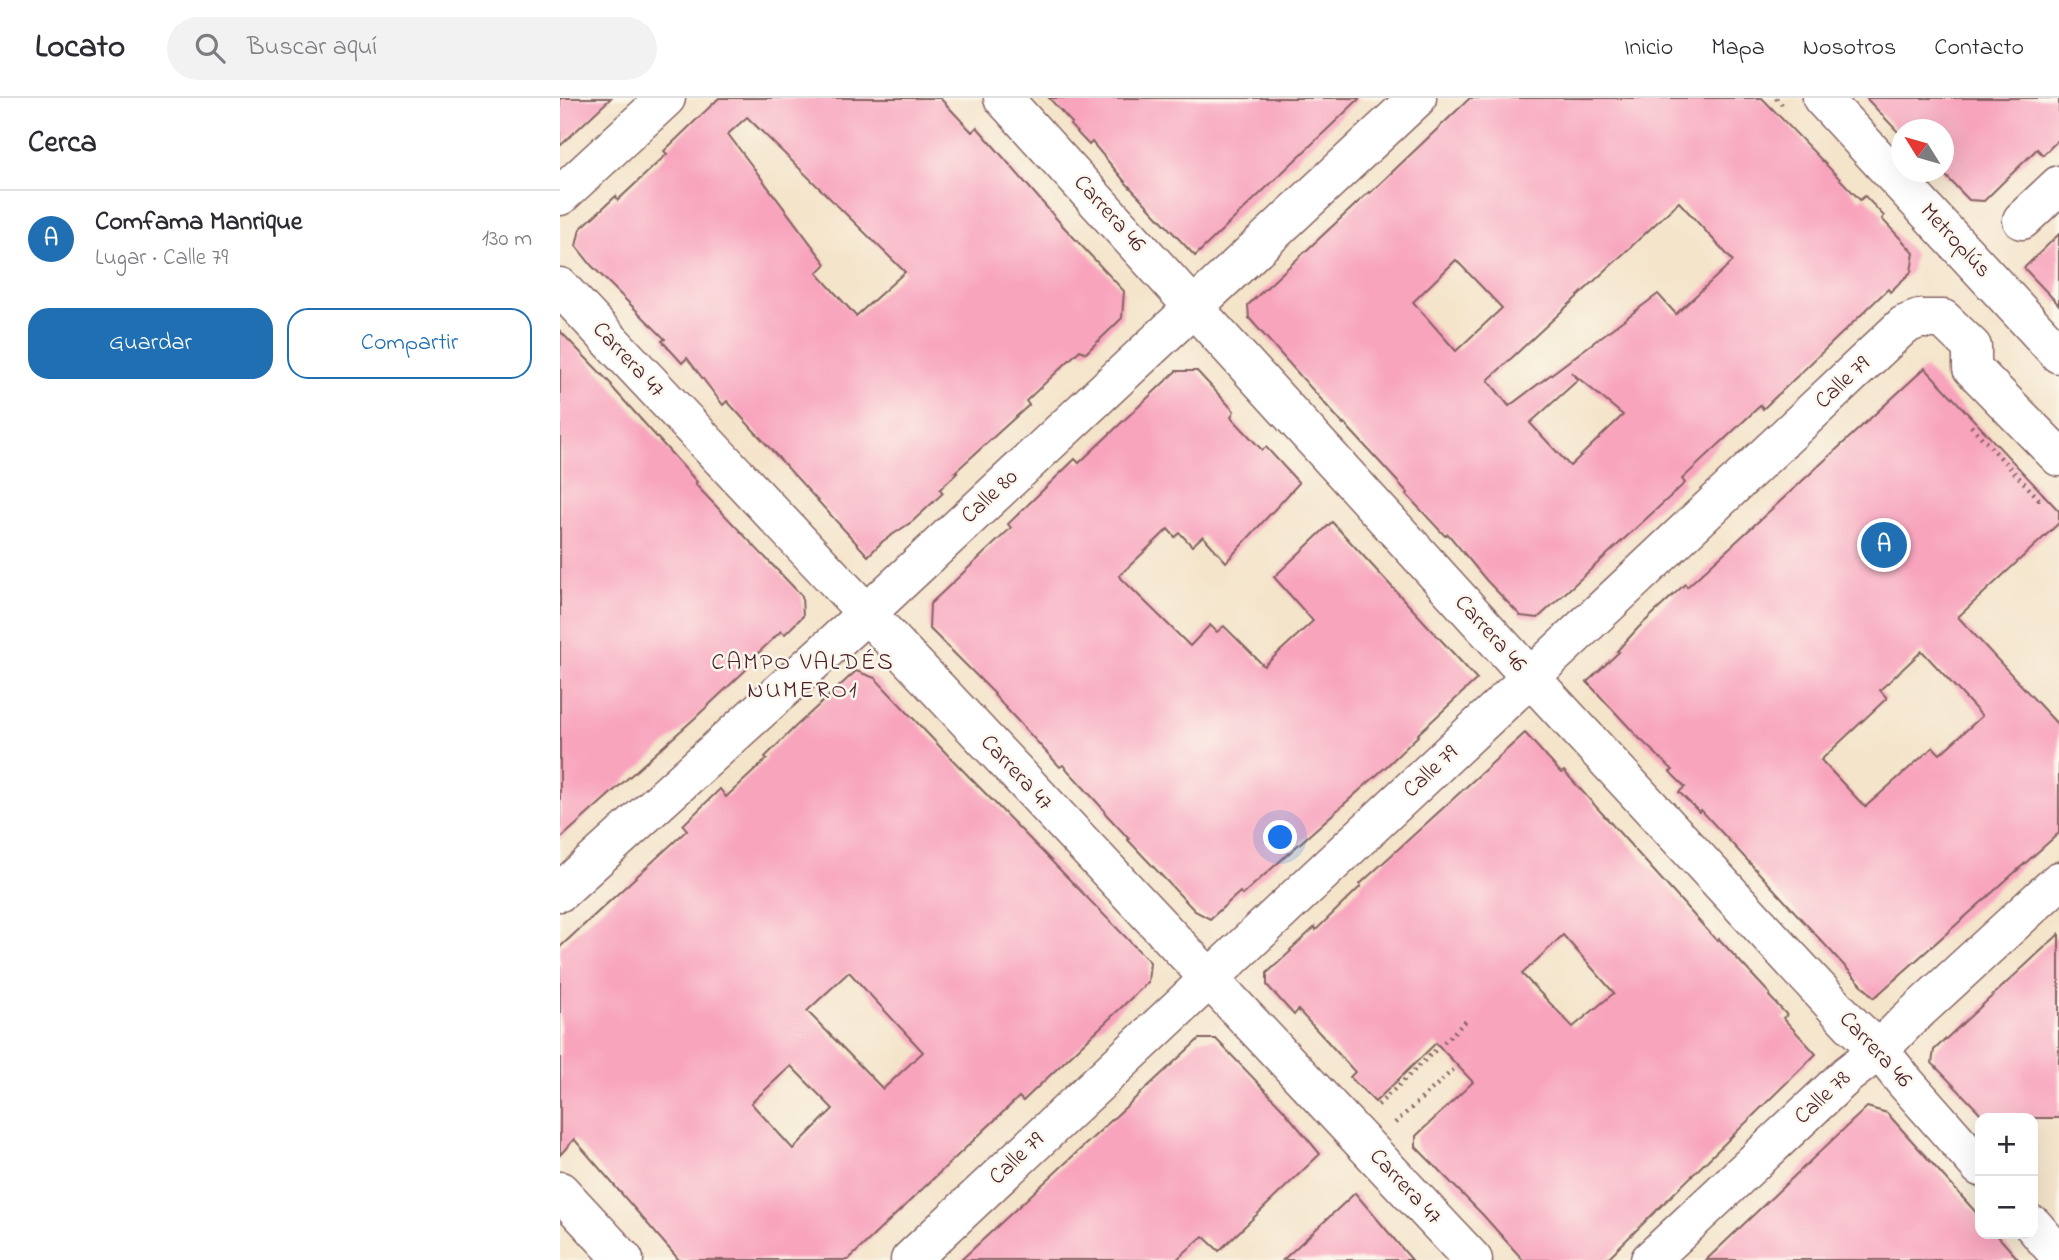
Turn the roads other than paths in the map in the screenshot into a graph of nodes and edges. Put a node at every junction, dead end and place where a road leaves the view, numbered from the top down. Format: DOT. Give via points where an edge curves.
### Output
graph roads {
  1 [pos="666,98"];
  2 [pos="1003,98"];
  3 [pos="1417,98"];
  4 [pos="1822,98"];
  5 [pos="2059,185"];
  6 [pos="560,196"];
  7 [pos="2022,220"];
  8 [pos="560,287"];
  9 [pos="1193,307"];
  10 [pos="2059,354"];
  11 [pos="2059,457"];
  12 [pos="866,614"];
  13 [pos="1531,678"];
  14 [pos="2059,881"];
  15 [pos="560,892"];
  16 [pos="1209,977"];
  17 [pos="1879,1050"];
  18 [pos="1975,1161"];
  19 [pos="560,1191"];
  20 [pos="2038,1231"];
  21 [pos="2059,1255"];
  22 [pos="624,1260"];
  23 [pos="910,1260"];
  24 [pos="1473,1260"];
  25 [pos="1650,1260"];
  1 -- 6 [label="street"];
  2 -- 9 [label="street, Carrera 46"];
  3 -- 9 [label="street, Calle 80"];
  4 -- 10 [label="street, Metroplús"];
  5 -- 7 [label="street"];
  8 -- 12 [label="street, Carrera 47"];
  9 -- 12 [label="street, Calle 80"];
  9 -- 13 [label="street, Carrera 46"];
  11 -- 13 [label="street, Calle 79" via="1972,368 1972,347 1944,319 1919,319 1904,325"];
  12 -- 15 [label="street, Calle 80"];
  12 -- 16 [label="street, Carrera 47"];
  13 -- 16 [label="street, Calle 79"];
  13 -- 17 [label="street, Carrera 46"];
  14 -- 17 [label="street, Calle 78"];
  16 -- 23 [label="street, Calle 79"];
  16 -- 24 [label="street, Carrera 47"];
  17 -- 18 [label="street, Carrera 46"];
  17 -- 25 [label="street, Calle 78"];
  19 -- 22 [label="street"];
  20 -- 21 [label="street"];
}
